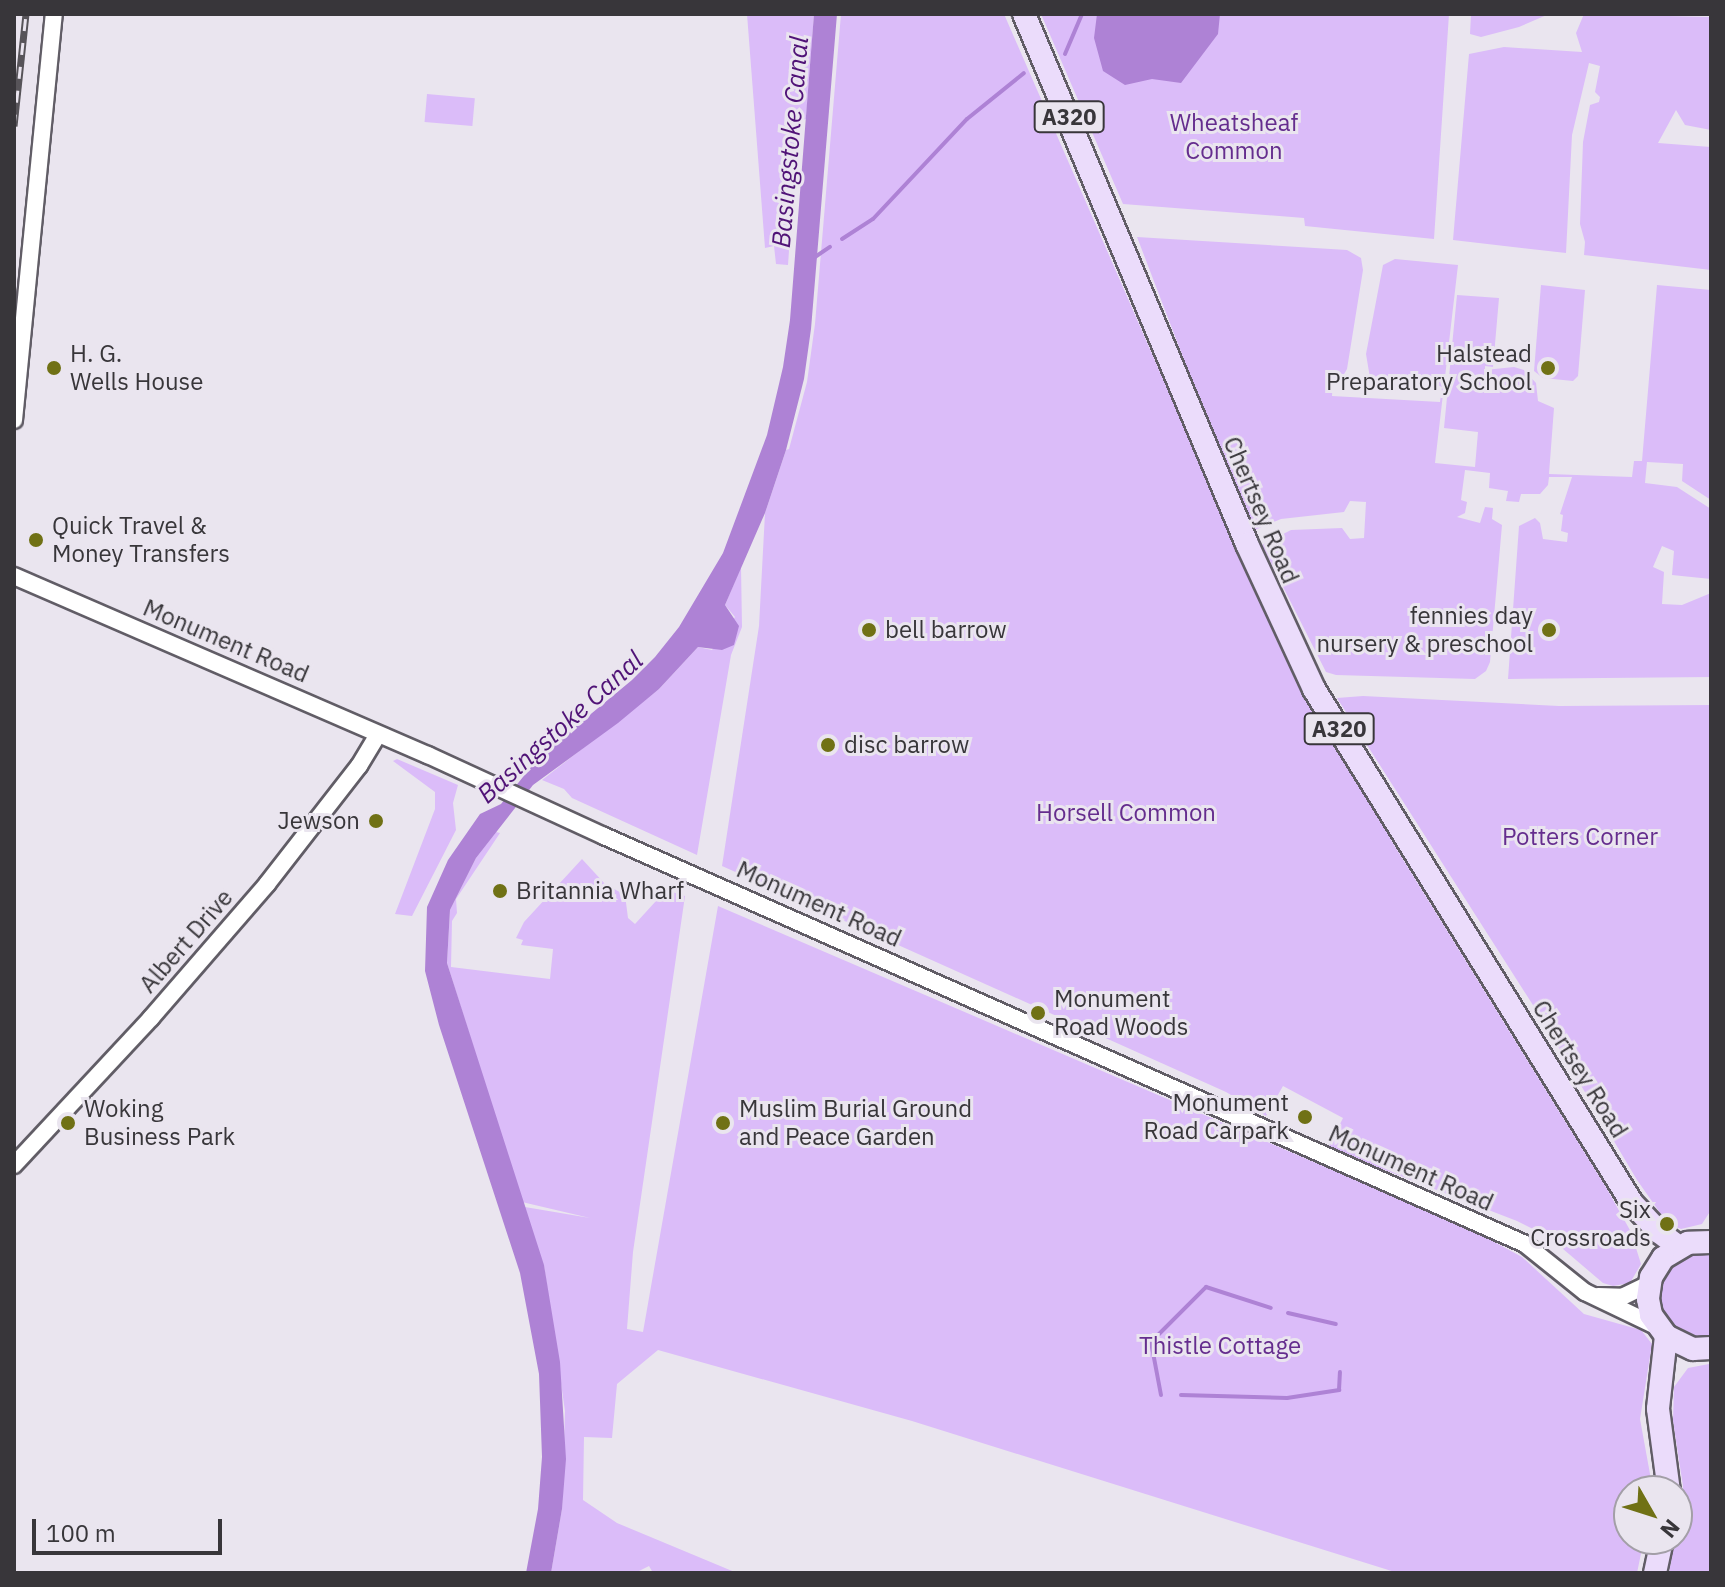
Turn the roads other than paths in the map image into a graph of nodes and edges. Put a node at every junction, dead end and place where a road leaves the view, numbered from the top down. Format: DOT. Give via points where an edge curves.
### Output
graph roads {
  1 [pos="54,14"];
  2 [pos="1024,14"];
  3 [pos="14,420"];
  4 [pos="14,576"];
  5 [pos="378,734"];
  6 [pos="14,1165"];
  7 [pos="1632,1203"];
  8 [pos="1710,1241"];
  9 [pos="1679,1247"];
  10 [pos="1652,1277"];
  11 [pos="1593,1296"];
  12 [pos="1662,1332"];
  13 [pos="1702,1349"];
  14 [pos="1659,1395"];
  15 [pos="1668,1475"];
  1 -- 3 [label="street"];
  2 -- 7 [label="main road, Chertsey Road / A320" via="1247,544 1314,689"];
  4 -- 5 [label="street, Monument Road"];
  5 -- 6 [label="street, Albert Drive" via="267,884"];
  5 -- 11 [label="street, Monument Road" via="1525,1244"];
  7 -- 9 [label="main road, Chertsey Road / A320"];
  7 -- 10 [label="main road, Chertsey Road / A320"];
  8 -- 9 [label="main road"];
  9 -- 10 [label="main road"];
  10 -- 11 [label="street" via="1622,1297"];
  10 -- 12 [label="main road, Chertsey Road" via="1648,1299"];
  11 -- 12 [label="street, Monument Road"];
  12 -- 13 [label="main road"];
  12 -- 14 [label="main road"];
  13 -- 14 [label="main road" via="1665,1379"];
  14 -- 15 [label="main road"];
}
